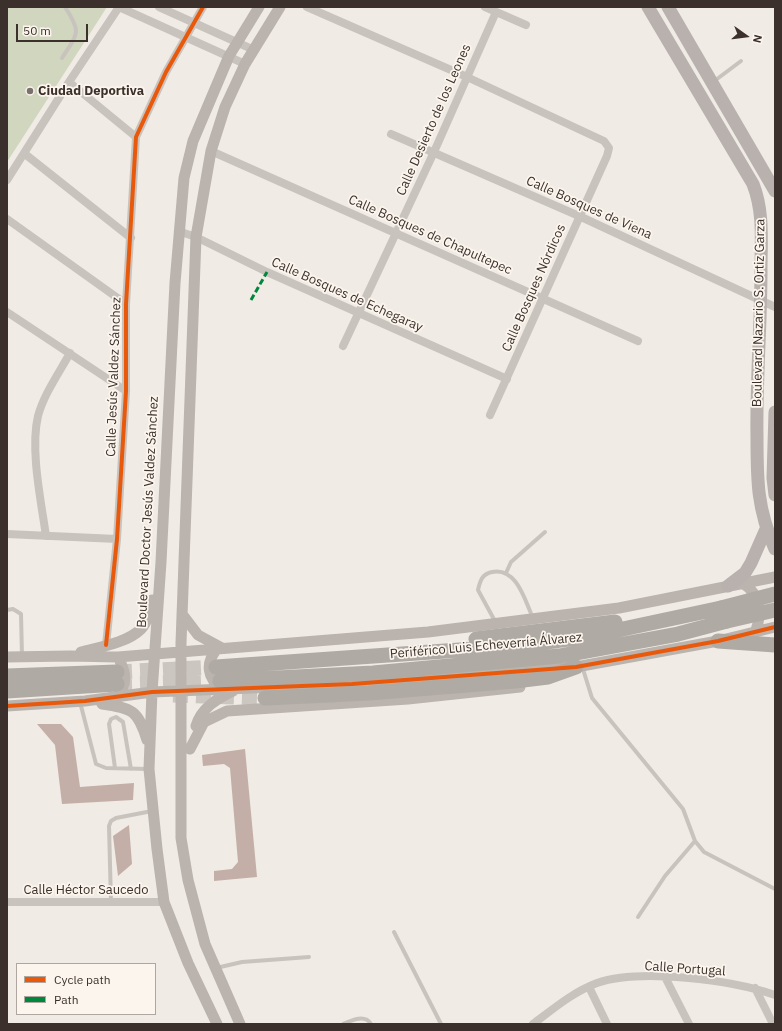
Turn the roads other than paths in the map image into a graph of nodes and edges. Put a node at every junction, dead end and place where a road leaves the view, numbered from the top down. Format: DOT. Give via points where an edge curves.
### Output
graph roads {
  1 [pos="65,7"];
  2 [pos="119,7"];
  3 [pos="159,7"];
  4 [pos="203,7"];
  5 [pos="259,7"];
  6 [pos="280,7"];
  7 [pos="308,7"];
  8 [pos="486,7"];
  9 [pos="668,7"];
  10 [pos="650,8"];
  11 [pos="496,12"];
  12 [pos="194,24"];
  13 [pos="526,25"];
  14 [pos="186,36"];
  15 [pos="236,42"];
  16 [pos="254,50"];
  17 [pos="229,56"];
  18 [pos="62,58"];
  19 [pos="742,61"];
  20 [pos="245,64"];
  21 [pos="467,77"];
  22 [pos="68,82"];
  23 [pos="712,82"];
  24 [pos="391,134"];
  25 [pos="136,137"];
  26 [pos="211,151"];
  27 [pos="434,152"];
  28 [pos="24,154"];
  29 [pos="7,180"];
  30 [pos="775,191"];
  31 [pos="579,216"];
  32 [pos="7,219"];
  33 [pos="178,231"];
  34 [pos="396,232"];
  35 [pos="196,237"];
  36 [pos="131,238"];
  37 [pos="542,299"];
  38 [pos="761,301"];
  39 [pos="126,304"];
  40 [pos="775,307"];
  41 [pos="7,313"];
  42 [pos="357,313"];
  43 [pos="638,341"];
  44 [pos="343,346"];
  45 [pos="70,353"];
  46 [pos="507,379"];
  47 [pos="126,391"];
  48 [pos="775,412"];
  49 [pos="490,415"];
  50 [pos="775,495"];
  51 [pos="766,529"];
  52 [pos="545,532"];
  53 [pos="7,534"];
  54 [pos="46,536"];
  55 [pos="117,539"];
  56 [pos="775,549"];
  57 [pos="160,562"];
  58 [pos="506,573"];
  59 [pos="775,577"];
  60 [pos="744,584"];
  61 [pos="728,586"];
  62 [pos="775,594"];
  63 [pos="741,599"];
  64 [pos="7,610"];
  65 [pos="775,610"];
  66 [pos="182,614"];
  67 [pos="724,615"];
  68 [pos="534,619"];
  69 [pos="496,623"];
  70 [pos="775,627"];
  71 [pos="755,633"];
  72 [pos="718,641"];
  73 [pos="106,645"];
  74 [pos="775,645"];
  75 [pos="221,649"];
  76 [pos="181,651"];
  77 [pos="154,653"];
  78 [pos="70,656"];
  79 [pos="366,656"];
  80 [pos="559,656"];
  81 [pos="7,657"];
  82 [pos="22,657"];
  83 [pos="118,657"];
  84 [pos="579,666"];
  85 [pos="7,676"];
  86 [pos="448,676"];
  87 [pos="542,678"];
  88 [pos="219,679"];
  89 [pos="117,686"];
  90 [pos="239,688"];
  91 [pos="7,691"];
  92 [pos="180,691"];
  93 [pos="152,692"];
  94 [pos="83,697"];
  95 [pos="265,698"];
  96 [pos="7,706"];
  97 [pos="150,748"];
  98 [pos="190,749"];
  99 [pos="115,768"];
  100 [pos="131,769"];
  101 [pos="150,769"];
  102 [pos="180,797"];
  103 [pos="153,811"];
  104 [pos="695,841"];
  105 [pos="775,890"];
  106 [pos="7,902"];
  107 [pos="111,902"];
  108 [pos="164,902"];
  109 [pos="638,917"];
  110 [pos="394,932"];
  111 [pos="309,957"];
  112 [pos="216,968"];
  113 [pos="665,977"];
  114 [pos="589,987"];
  115 [pos="755,988"];
  116 [pos="775,995"];
  117 [pos="217,1024"];
  118 [pos="240,1024"];
  119 [pos="343,1024"];
  120 [pos="371,1024"];
  121 [pos="442,1024"];
  122 [pos="533,1024"];
  123 [pos="607,1024"];
  124 [pos="689,1024"];
  125 [pos="774,1024"];
  1 -- 18 [label="lane" via="77,25 76,37"];
  2 -- 14 [label="street"];
  2 -- 22 [label="street"];
  3 -- 12 [label="street"];
  4 -- 12 [label="street, Calle Jesús Valdez Sánchez"];
  5 -- 15 [label="main road, Boulevard Doctor Jesús Valdez Sánchez"];
  6 -- 16 [label="main road"];
  7 -- 21 [label="street"];
  8 -- 11 [label="street"];
  9 -- 23 [label="main road"];
  10 -- 38 [label="main road, Boulevard Nazario S. Ortiz Garza" via="753,184 758,197 762,216"];
  11 -- 13 [label="street"];
  11 -- 21 [label="street, Calle Desierto de los Leones"];
  12 -- 14 [label="street, Calle Jesús Valdez Sánchez"];
  12 -- 15 [label="street"];
  14 -- 17 [label="street"];
  14 -- 25 [label="street, Calle Jesús Valdez Sánchez"];
  15 -- 16 [label="street"];
  15 -- 17 [label="main road, Boulevard Doctor Jesús Valdez Sánchez"];
  16 -- 20 [label="main road"];
  17 -- 20 [label="street"];
  17 -- 33 [label="main road, Boulevard Doctor Jesús Valdez Sánchez" via="193,141 184,178"];
  19 -- 23 [label="lane"];
  20 -- 26 [label="main road" via="225,107"];
  21 -- 27 [label="street, Calle Desierto de los Leones"];
  21 -- 31 [label="street, Calle Bosques Nórdicos" via="604,141 609,148 607,156"];
  22 -- 25 [label="street"];
  22 -- 28 [label="street"];
  23 -- 30 [label="main road"];
  24 -- 27 [label="street, Calle Bosques de Viena"];
  25 -- 36 [label="street, Calle Jesús Valdez Sánchez"];
  26 -- 34 [label="street, Calle Bosques de Chapultepec"];
  26 -- 35 [label="main road"];
  27 -- 31 [label="street, Calle Bosques de Viena"];
  27 -- 34 [label="street, Calle Desierto de los Leones"];
  28 -- 29 [label="street"];
  28 -- 36 [label="street"];
  31 -- 37 [label="street, Calle Bosques Nórdicos"];
  31 -- 38 [label="street, Calle Bosques de Viena"];
  32 -- 39 [label="street"];
  33 -- 35 [label="street, Calle Bosques de Echegaray"];
  33 -- 57 [label="main road, Boulevard Doctor Jesús Valdez Sánchez"];
  34 -- 37 [label="street, Calle Bosques de Chapultepec"];
  34 -- 42 [label="street, Calle Desierto de los Leones"];
  35 -- 42 [label="street, Calle Bosques de Echegaray"];
  35 -- 66 [label="main road"];
  36 -- 39 [label="street, Calle Jesús Valdez Sánchez"];
  37 -- 43 [label="street, Calle Bosques de Chapultepec"];
  37 -- 46 [label="street, Calle Bosques Nórdicos"];
  38 -- 40 [label="street, Calle Bosques de Viena"];
  38 -- 51 [label="main road, Boulevard Nazario S. Ortiz Garza" via="756,396 758,483"];
  39 -- 47 [label="street, Calle Jesús Valdez Sánchez"];
  41 -- 45 [label="street"];
  42 -- 44 [label="street, Calle Desierto de los Leones"];
  42 -- 46 [label="street, Calle Bosques de Echegaray"];
  45 -- 47 [label="street"];
  45 -- 54 [label="street" via="43,402 36,431 36,455"];
  46 -- 49 [label="street, Calle Bosques Nórdicos"];
  47 -- 55 [label="street, Calle Jesús Valdez Sánchez"];
  48 -- 50 [label="main road, Boulevard Nazario S. Ortiz Garza"];
  51 -- 56 [label="main road, Boulevard Nazario S. Ortiz Garza"];
  51 -- 61 [label="main road" via="751,563 745,572"];
  52 -- 58 [label="lane" via="511,562"];
  53 -- 54 [label="street"];
  54 -- 55 [label="street"];
  55 -- 73 [label="street, Calle Jesús Valdez Sánchez"];
  57 -- 73 [label="main road" via="149,613 142,629"];
  57 -- 77 [label="main road, Boulevard Doctor Jesús Valdez Sánchez"];
  58 -- 68 [label="lane" via="514,578"];
  58 -- 69 [label="lane" via="496,571 486,574 480,580 478,590"];
  59 -- 60 [label="main road"];
  60 -- 61 [label="main road"];
  60 -- 71 [label="main road" via="751,588 756,597 759,623"];
  61 -- 68 [label="main road" via="619,608"];
  62 -- 67 [label="highway, Periférico Luis Echeverría Álvarez, bridge"];
  63 -- 79 [label="highway" via="566,629 395,646"];
  64 -- 82 [label="lane" via="18,610 20,614"];
  65 -- 67 [label="highway, Periférico Luis Echeverría Álvarez, bridge"];
  66 -- 75 [label="main road" via="198,635"];
  66 -- 76 [label="main road"];
  67 -- 79 [label="highway, Periférico Luis Echeverría Álvarez" via="517,646"];
  67 -- 80 [label="highway, Periférico Luis Echeverría Álvarez" via="678,634"];
  68 -- 69 [label="main road"];
  69 -- 75 [label="main road" via="428,632"];
  70 -- 71 [label="main road"];
  71 -- 72 [label="main road"];
  72 -- 74 [label="highway"];
  72 -- 84 [label="main road"];
  73 -- 78 [label="main road"];
  75 -- 76 [label="main road"];
  75 -- 88 [label="main road" via="212,655 209,670 211,678"];
  76 -- 77 [label="main road"];
  76 -- 92 [label="main road"];
  77 -- 83 [label="main road"];
  77 -- 93 [label="main road, Boulevard Doctor Jesús Valdez Sánchez"];
  78 -- 82 [label="main road"];
  78 -- 83 [label="main road"];
  79 -- 88 [label="highway, Periférico Luis Echeverría Álvarez"];
  80 -- 86 [label="highway" via="523,665"];
  80 -- 88 [label="highway, Periférico Luis Echeverría Álvarez" via="366,673"];
  81 -- 82 [label="main road"];
  83 -- 89 [label="main road" via="124,668 125,680 124,689"];
  84 -- 86 [label="main road"];
  84 -- 87 [label="highway"];
  84 -- 104 [label="lane" via="592,698 683,809"];
  85 -- 89 [label="highway"];
  86 -- 90 [label="main road" via="352,684"];
  87 -- 95 [label="highway" via="369,693"];
  87 -- 98 [label="main road" via="535,683 504,690 227,711 204,722"];
  88 -- 90 [label="main road"];
  88 -- 92 [label="main road"];
  89 -- 93 [label="main road"];
  89 -- 94 [label="highway"];
  90 -- 98 [label="main road" via="216,700 198,718"];
  91 -- 94 [label="highway"];
  92 -- 93 [label="main road"];
  92 -- 102 [label="main road"];
  93 -- 97 [label="main road, Boulevard Doctor Jesús Valdez Sánchez"];
  94 -- 96 [label="main road"];
  94 -- 97 [label="main road" via="134,712 142,724"];
  94 -- 99 [label="lane" via="96,764 100,767"];
  97 -- 101 [label="main road, Boulevard Doctor Jesús Valdez Sánchez"];
  98 -- 102 [label="main road"];
  99 -- 100 [label="lane"];
  99 -- 100 [label="lane" via="109,724 111,719 116,717 123,722"];
  100 -- 101 [label="lane"];
  101 -- 103 [label="main road, Boulevard Doctor Jesús Valdez Sánchez"];
  102 -- 112 [label="main road" via="181,838 188,880 205,944"];
  103 -- 107 [label="lane" via="116,818 109,826"];
  103 -- 108 [label="main road, Boulevard Doctor Jesús Valdez Sánchez"];
  104 -- 105 [label="lane" via="714,859"];
  104 -- 109 [label="lane" via="664,876"];
  106 -- 107 [label="street, Calle Héctor Saucedo"];
  107 -- 108 [label="street, Calle Héctor Saucedo"];
  108 -- 117 [label="main road, Boulevard Doctor Jesús Valdez Sánchez" via="188,963"];
  110 -- 121 [label="lane"];
  111 -- 112 [label="lane" via="242,962"];
  112 -- 118 [label="main road"];
  113 -- 114 [label="street, Calle Portugal" via="616,978"];
  113 -- 115 [label="street, Calle Portugal"];
  113 -- 124 [label="street"];
  114 -- 122 [label="street, Calle Portugal"];
  114 -- 123 [label="street"];
  115 -- 116 [label="street, Calle Portugal"];
  115 -- 125 [label="street"];
  119 -- 120 [label="lane" via="362,1018"];
}
